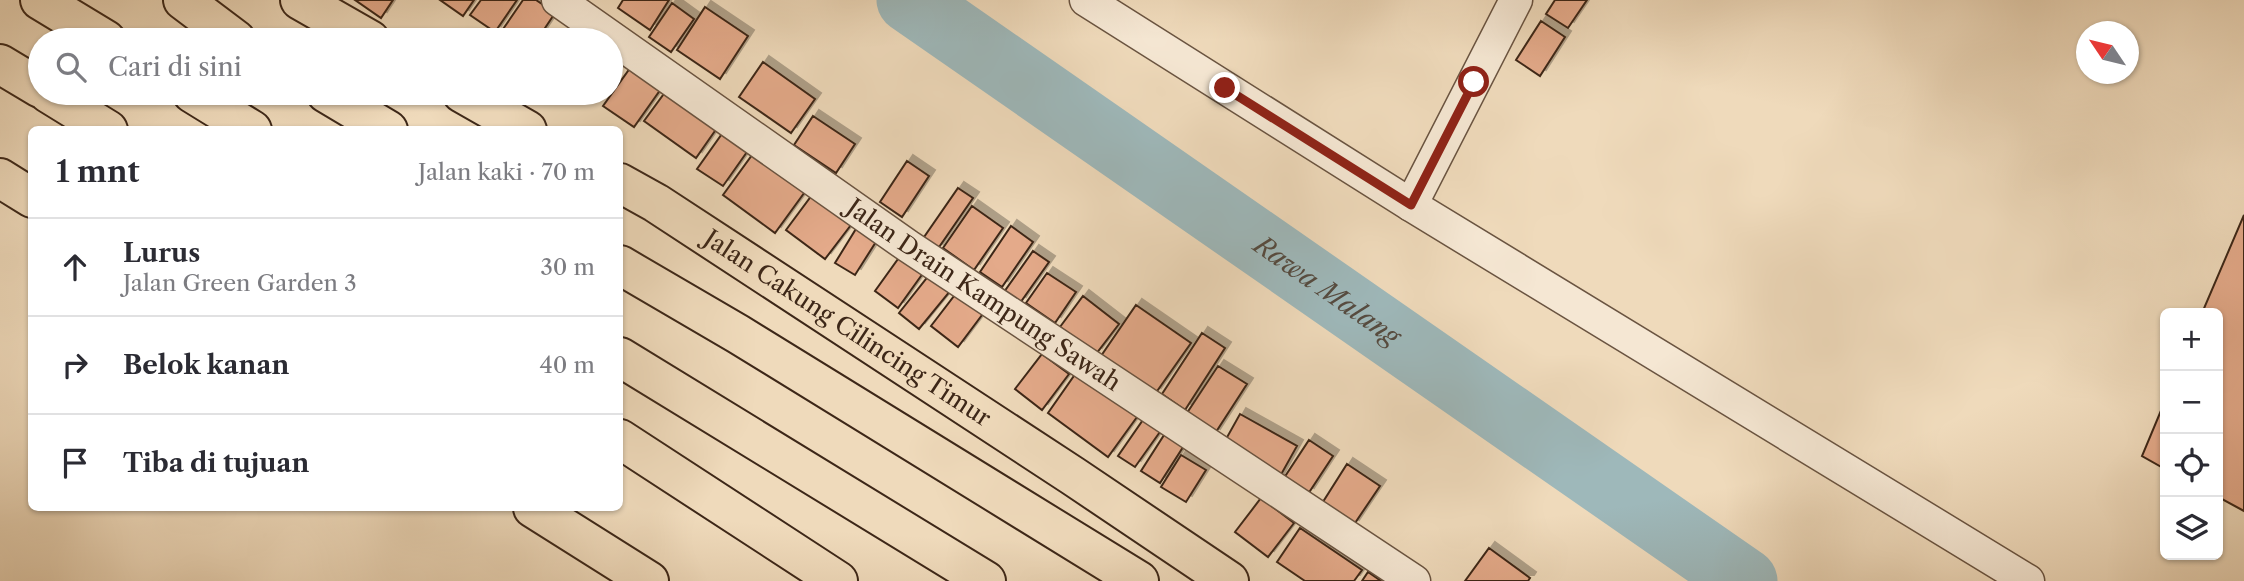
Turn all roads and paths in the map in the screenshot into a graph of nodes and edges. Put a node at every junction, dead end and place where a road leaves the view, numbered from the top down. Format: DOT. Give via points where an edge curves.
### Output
graph roads {
  1 [pos="40,0"];
  2 [pos="183,0"];
  3 [pos="300,0"];
  4 [pos="558,0"];
  5 [pos="1086,0"];
  6 [pos="1516,0"];
  7 [pos="86,28"];
  8 [pos="220,28"];
  9 [pos="349,28"];
  10 [pos="598,28"];
  11 [pos="623,46"];
  12 [pos="0,64"];
  13 [pos="28,81"];
  14 [pos="67,105"];
  15 [pos="211,105"];
  16 [pos="346,105"];
  17 [pos="483,105"];
  18 [pos="102,126"];
  19 [pos="246,126"];
  20 [pos="381,126"];
  21 [pos="520,126"];
  22 [pos="0,178"];
  23 [pos="623,185"];
  24 [pos="28,196"];
  25 [pos="1411,205"];
  26 [pos="623,267"];
  27 [pos="623,359"];
  28 [pos="623,441"];
  29 [pos="538,511"];
  30 [pos="649,581"];
  31 [pos="838,581"];
  32 [pos="986,581"];
  33 [pos="1139,581"];
  34 [pos="1229,581"];
  35 [pos="1414,581"];
  36 [pos="2028,581"];
  1 -- 7 [label="highway"];
  2 -- 8 [label="highway"];
  3 -- 9 [label="highway"];
  4 -- 10 [label="street, Jalan Drain Kampung Sawah"];
  5 -- 25 [label="street"];
  6 -- 25 [label="street"];
  11 -- 35 [label="street, Jalan Drain Kampung Sawah" via="908,246"];
  12 -- 13 [label="highway"];
  14 -- 18 [label="highway"];
  15 -- 19 [label="highway"];
  16 -- 20 [label="highway"];
  17 -- 21 [label="highway"];
  22 -- 24 [label="highway"];
  23 -- 34 [label="highway, Jalan Cakung Cilincing Timur"];
  25 -- 36 [label="street"];
  26 -- 33 [label="highway"];
  27 -- 32 [label="highway"];
  28 -- 31 [label="highway"];
  29 -- 30 [label="highway"];
}
